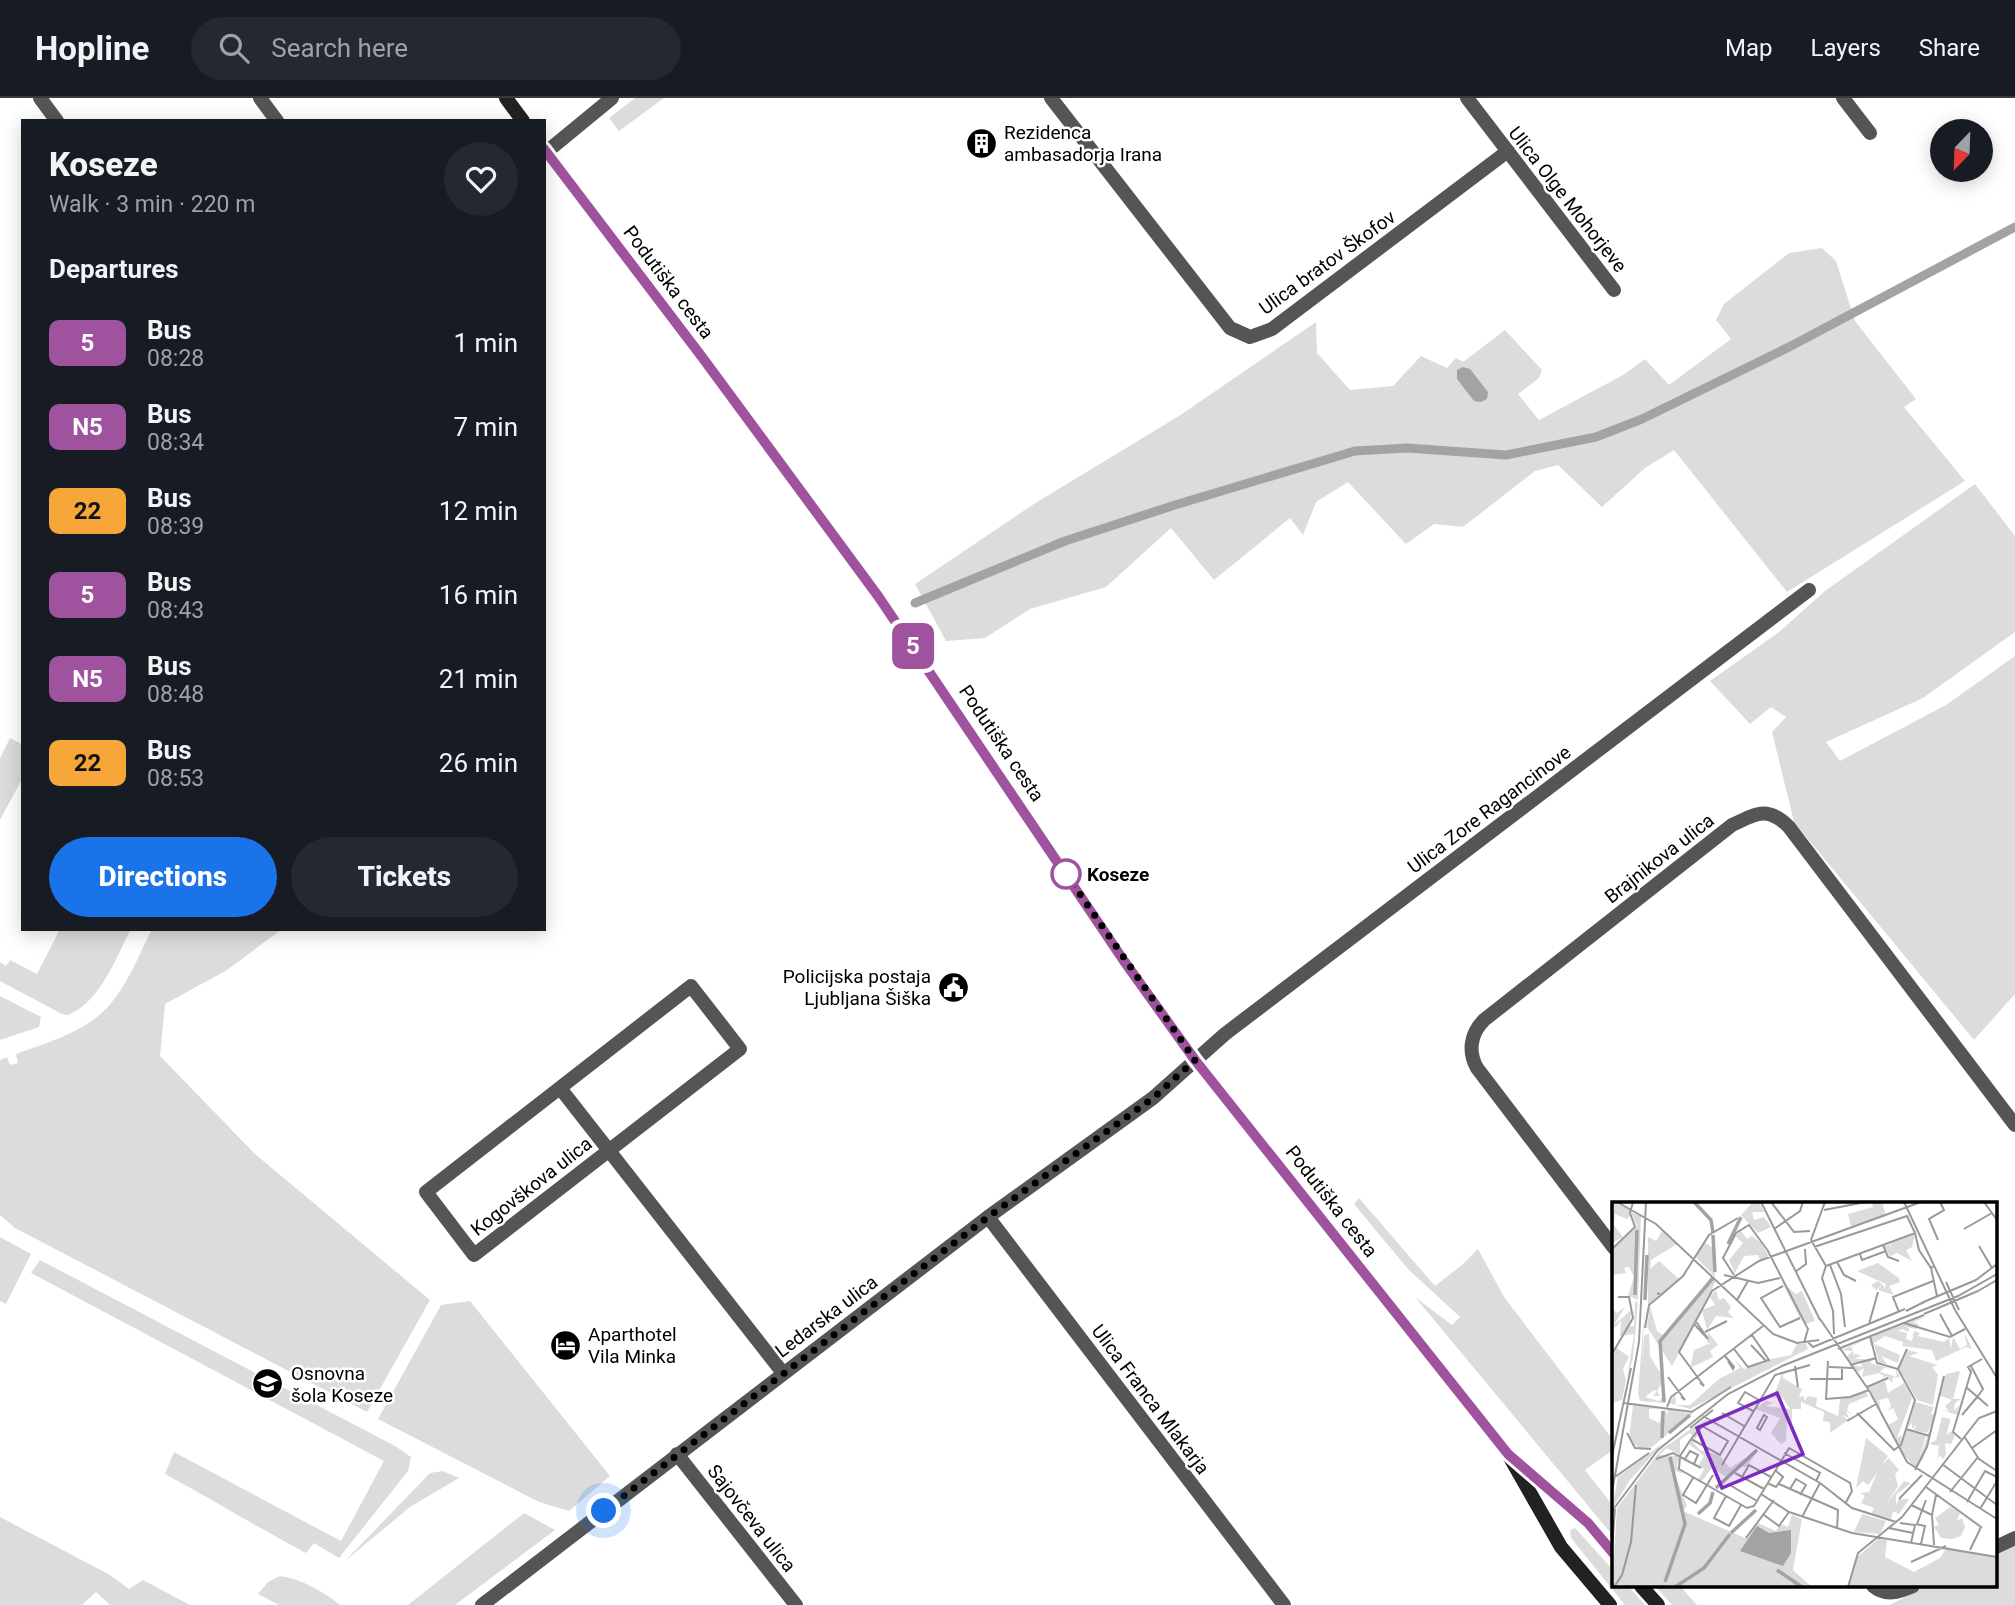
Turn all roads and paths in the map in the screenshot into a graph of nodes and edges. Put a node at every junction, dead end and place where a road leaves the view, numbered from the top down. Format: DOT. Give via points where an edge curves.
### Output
graph roads {
  1 [pos="40,98"];
  2 [pos="260,98"];
  3 [pos="506,98"];
  4 [pos="612,98"];
  5 [pos="1051,98"];
  6 [pos="1467,98"];
  7 [pos="1843,98"];
  8 [pos="56,119"];
  9 [pos="276,119"];
  10 [pos="522,119"];
  11 [pos="1870,133"];
  12 [pos="546,151"];
  13 [pos="1508,151"];
  14 [pos="546,153"];
  15 [pos="1614,290"];
  16 [pos="1809,590"];
  17 [pos="1195,1060"];
  18 [pos="560,1088"];
  19 [pos="2015,1125"];
  20 [pos="609,1150"];
  21 [pos="988,1217"];
  22 [pos="1612,1245"];
  23 [pos="783,1373"];
  24 [pos="677,1454"];
  25 [pos="1508,1454"];
  26 [pos="2015,1538"];
  27 [pos="1997,1547"];
  28 [pos="1612,1552"];
  29 [pos="1643,1588"];
  30 [pos="1877,1588"];
  31 [pos="1907,1588"];
  32 [pos="482,1605"];
  33 [pos="796,1605"];
  34 [pos="1284,1605"];
  35 [pos="1611,1605"];
  36 [pos="1658,1605"];
  1 -- 8 [label="street"];
  2 -- 9 [label="street"];
  3 -- 10 [label="main road"];
  4 -- 12 [label="street"];
  5 -- 13 [label="street, Ulica bratov Škofov" via="1230,328 1250,337 1272,328"];
  6 -- 13 [label="street, Ulica Olge Mohorjeve"];
  7 -- 11 [label="street"];
  13 -- 15 [label="street, Ulica Olge Mohorjeve"];
  14 -- 17 [label="main road, Podutiška cesta" via="878,596"];
  16 -- 17 [label="street, Ulica Zore Ragancinove"];
  17 -- 21 [label="street, Ledarska ulica" via="1153,1098"];
  17 -- 25 [label="main road, Podutiška cesta"];
  18 -- 20 [label="street, Kogovškova ulica"];
  18 -- 20 [label="street, Kogovškova ulica" via="691,986 740,1049"];
  18 -- 20 [label="street, Kogovškova ulica" via="426,1192 474,1255"];
  19 -- 22 [label="street, Brajnikova ulica" via="1789,827 1778,816 1755,814 1732,825 1484,1020 1473,1039 1471,1055 1477,1068"];
  20 -- 23 [label="street, Kogovškova ulica"];
  21 -- 23 [label="street, Ledarska ulica"];
  21 -- 34 [label="street, Ulica Franca Mlakarja"];
  23 -- 24 [label="street, Ledarska ulica"];
  24 -- 32 [label="street, Ledarska ulica"];
  24 -- 33 [label="street, Sajovčeva ulica"];
  25 -- 28 [label="main road, Podutiška cesta" via="1588,1523"];
  25 -- 35 [label="main road, Podutiška cesta" via="1561,1547"];
  26 -- 27 [label="street"];
  29 -- 36 [label="main road"];
  30 -- 31 [label="street" via="1891,1593"];
}
